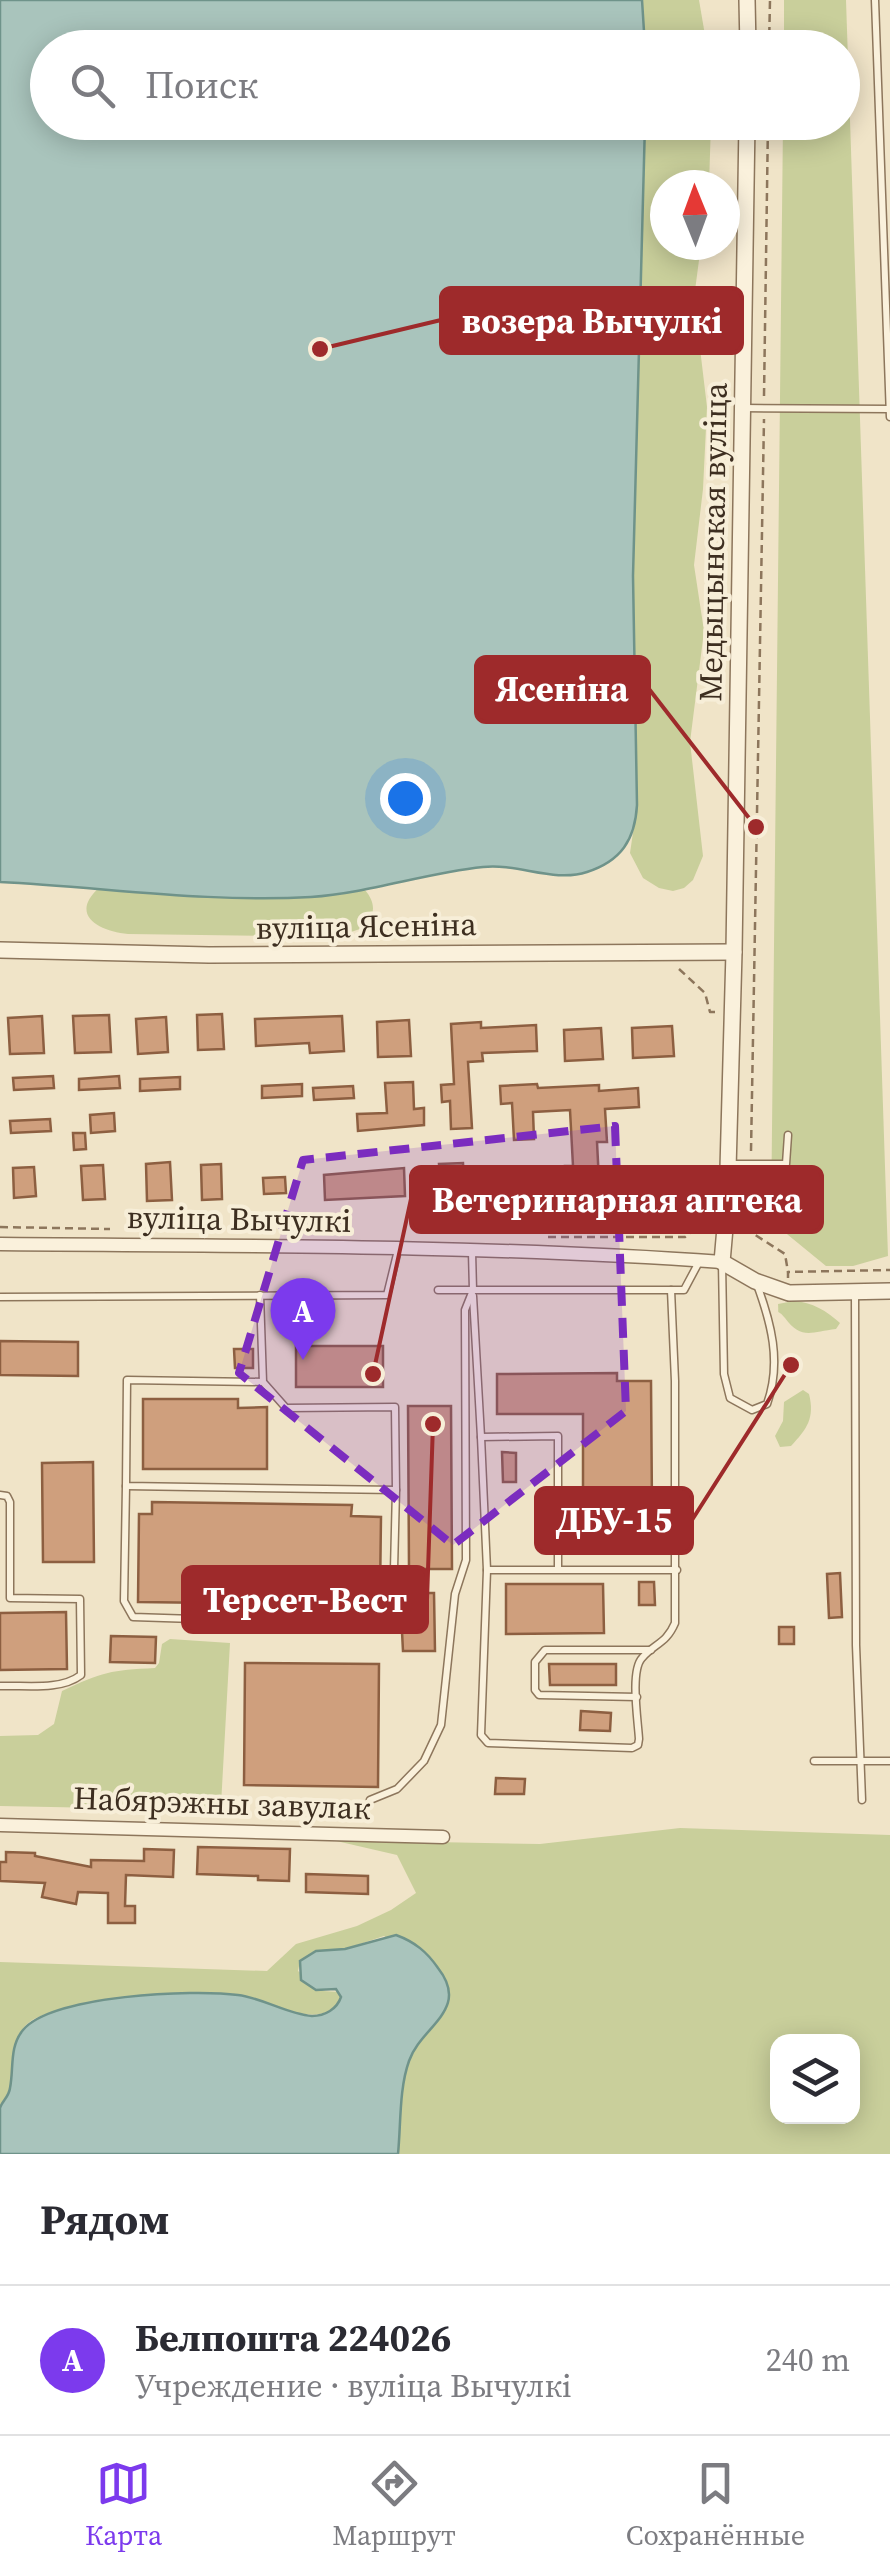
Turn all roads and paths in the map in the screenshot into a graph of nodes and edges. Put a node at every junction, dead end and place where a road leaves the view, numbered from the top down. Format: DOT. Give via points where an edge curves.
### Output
graph roads {
  1 [pos="748,0"];
  2 [pos="770,0"];
  3 [pos="876,0"];
  4 [pos="748,30"];
  5 [pos="769,30"];
  6 [pos="746,140"];
  7 [pos="768,140"];
  8 [pos="743,408"];
  9 [pos="764,408"];
  10 [pos="890,412"];
  11 [pos="0,950"];
  12 [pos="734,952"];
  13 [pos="788,1136"];
  14 [pos="728,1164"];
  15 [pos="750,1165"];
  16 [pos="0,1244"];
  17 [pos="398,1249"];
  18 [pos="472,1251"];
  19 [pos="700,1260"];
  20 [pos="722,1262"];
  21 [pos="788,1272"];
  22 [pos="755,1281"];
  23 [pos="438,1290"];
  24 [pos="473,1290"];
  25 [pos="671,1290"];
  26 [pos="890,1291"];
  27 [pos="855,1292"];
  28 [pos="260,1295"];
  29 [pos="0,1297"];
  30 [pos="262,1382"];
  31 [pos="481,1437"];
  32 [pos="126,1486"];
  33 [pos="396,1490"];
  34 [pos="0,1494"];
  35 [pos="558,1569"];
  36 [pos="487,1570"];
  37 [pos="677,1570"];
  38 [pos="0,1598"];
  39 [pos="10,1598"];
  40 [pos="652,1650"];
  41 [pos="0,1686"];
  42 [pos="637,1697"];
  43 [pos="814,1762"];
  44 [pos="860,1762"];
  45 [pos="890,1762"];
  46 [pos="370,1800"];
  47 [pos="862,1800"];
  48 [pos="0,1825"];
  49 [pos="443,1837"];
  1 -- 4 [label="street"];
  2 -- 5 [label="path"];
  3 -- 10 [label="lane"];
  6 -- 8 [label="street, Медыцынская вуліца"];
  7 -- 9 [label="path"];
  8 -- 9 [label="lane"];
  8 -- 12 [label="street, Медыцынская вуліца"];
  9 -- 10 [label="lane"];
  9 -- 15 [label="path"];
  11 -- 12 [label="street, вуліца Ясеніна"];
  12 -- 14 [label="street, Медыцынская вуліца"];
  13 -- 15 [label="lane" via="786,1164"];
  14 -- 15 [label="lane"];
  14 -- 20 [label="street, Медыцынская вуліца"];
  15 -- 21 [label="path" via="750,1232 786,1254"];
  16 -- 17 [label="street, вуліца Вычулкі"];
  17 -- 18 [label="street, вуліца Вычулкі"];
  17 -- 28 [label="lane" via="387,1295"];
  18 -- 19 [label="street, вуліца Вычулкі"];
  18 -- 24 [label="lane"];
  19 -- 20 [label="street, вуліца Вычулкі"];
  19 -- 25 [label="lane" via="684,1290"];
  20 -- 22 [label="street, вуліца Вычулкі"];
  20 -- 22 [label="lane" via="724,1374 730,1398 752,1410 766,1404 774,1365 772,1324"];
  22 -- 27 [label="street, вуліца Вычулкі" via="788,1293"];
  23 -- 24 [label="lane"];
  24 -- 25 [label="lane"];
  24 -- 31 [label="lane"];
  24 -- 46 [label="lane" via="465,1310 466,1560 455,1594 440,1726 424,1761 397,1790"];
  25 -- 37 [label="lane"];
  26 -- 27 [label="street, вуліца Вычулкі"];
  27 -- 44 [label="lane"];
  28 -- 29 [label="lane"];
  28 -- 30 [label="lane"];
  30 -- 32 [label="lane" via="126,1380"];
  30 -- 33 [label="lane" via="286,1408 395,1407"];
  31 -- 35 [label="lane" via="558,1436"];
  31 -- 36 [label="lane"];
  32 -- 33 [label="lane"];
  32 -- 33 [label="lane" via="124,1601 133,1617 383,1625 393,1609"];
  34 -- 39 [label="lane" via="10,1502"];
  35 -- 36 [label="lane"];
  35 -- 37 [label="lane"];
  36 -- 42 [label="lane" via="484,1740 632,1748 639,1739"];
  37 -- 40 [label="lane" via="674,1623"];
  38 -- 39 [label="lane"];
  39 -- 41 [label="lane" via="80,1599 81,1675 63,1684"];
  40 -- 42 [label="lane" via="636,1668"];
  40 -- 42 [label="lane" via="546,1650 535,1662 539,1694"];
  43 -- 44 [label="lane"];
  44 -- 45 [label="lane"];
  44 -- 47 [label="lane"];
  48 -- 49 [label="street, Набярэжны завулак"];
}
